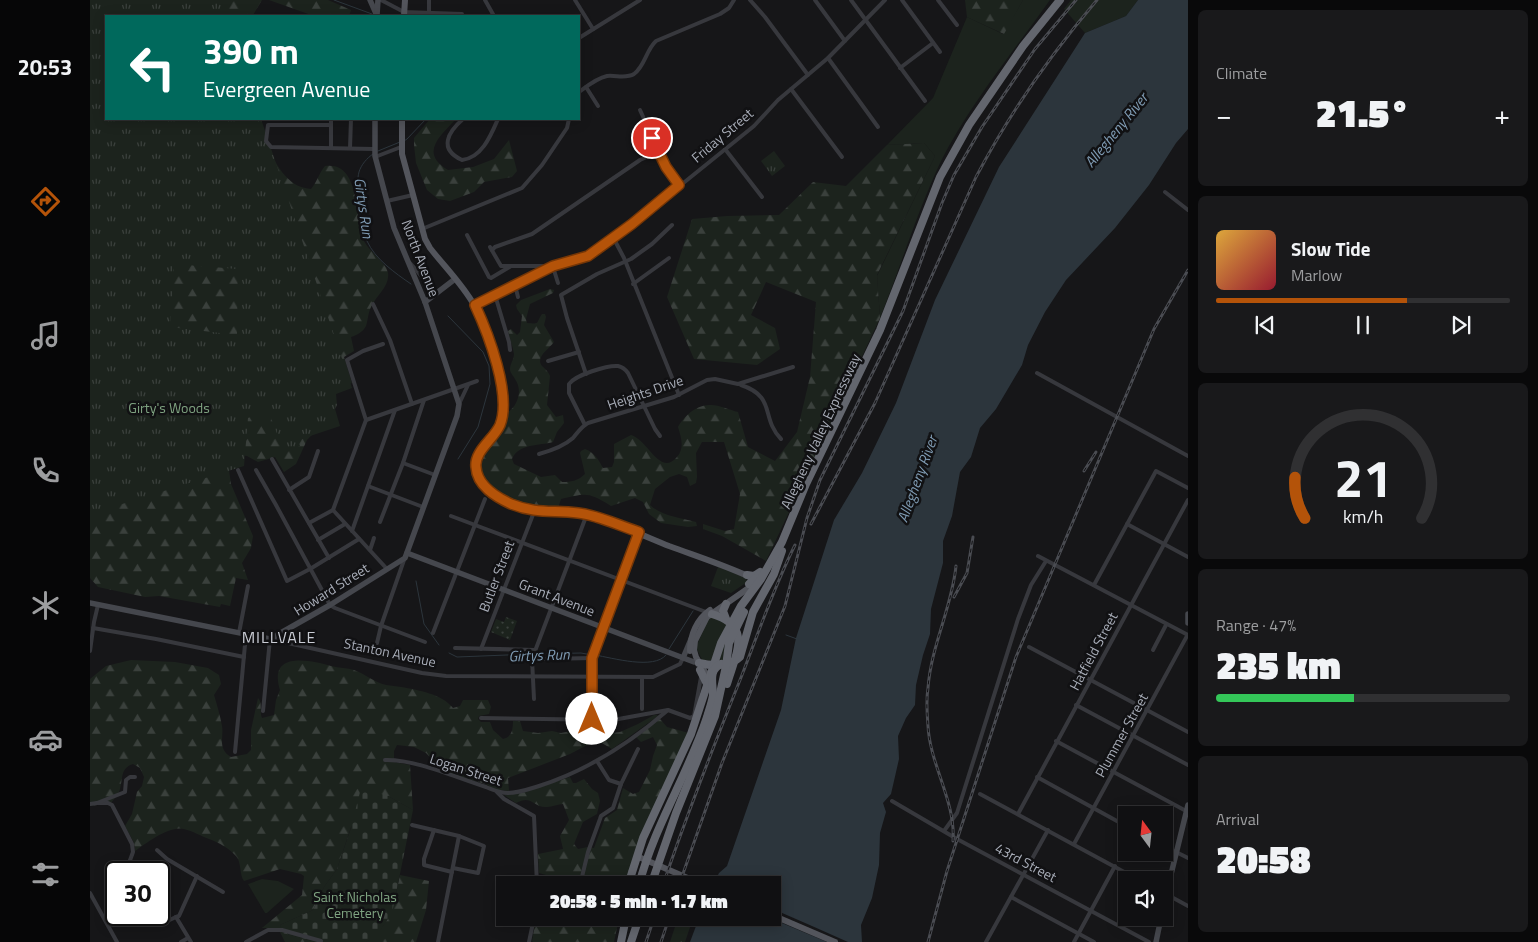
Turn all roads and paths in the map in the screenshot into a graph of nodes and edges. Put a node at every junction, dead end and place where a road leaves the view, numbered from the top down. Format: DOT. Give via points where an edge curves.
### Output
graph roads {
  1 [pos="370,0"];
  2 [pos="380,0"];
  3 [pos="405,0"];
  4 [pos="429,0"];
  5 [pos="485,0"];
  6 [pos="575,0"];
  7 [pos="640,0"];
  8 [pos="734,0"];
  9 [pos="750,0"];
  10 [pos="815,0"];
  11 [pos="851,0"];
  12 [pos="885,0"];
  13 [pos="902,0"];
  14 [pos="938,0"];
  15 [pos="1060,0"];
  16 [pos="1065,0"];
  17 [pos="404,14"];
  18 [pos="462,14"];
  19 [pos="377,15"];
  20 [pos="377,15"];
  21 [pos="429,15"];
  22 [pos="448,15"];
  23 [pos="493,15"];
  24 [pos="866,21"];
  25 [pos="957,25"];
  26 [pos="593,29"];
  27 [pos="580,37"];
  28 [pos="845,41"];
  29 [pos="933,43"];
  30 [pos="940,52"];
  31 [pos="828,58"];
  32 [pos="900,68"];
  33 [pos="808,74"];
  34 [pos="586,87"];
  35 [pos="790,89"];
  36 [pos="580,91"];
  37 [pos="924,101"];
  38 [pos="598,106"];
  39 [pos="640,110"];
  40 [pos="331,120"];
  41 [pos="351,120"];
  42 [pos="374,120"];
  43 [pos="402,120"];
  44 [pos="462,120"];
  45 [pos="498,120"];
  46 [pos="569,120"];
  47 [pos="331,125"];
  48 [pos="878,127"];
  49 [pos="401,144"];
  50 [pos="331,148"];
  51 [pos="350,148"];
  52 [pos="726,148"];
  53 [pos="658,152"];
  54 [pos="375,153"];
  55 [pos="842,157"];
  56 [pos="679,185"];
  57 [pos="1165,192"];
  58 [pos="413,195"];
  59 [pos="762,197"];
  60 [pos="387,201"];
  61 [pos="1188,210"];
  62 [pos="672,225"];
  63 [pos="422,229"];
  64 [pos="467,235"];
  65 [pos="614,239"];
  66 [pos="669,258"];
  67 [pos="407,260"];
  68 [pos="625,262"];
  69 [pos="511,266"];
  70 [pos="551,267"];
  71 [pos="455,279"];
  72 [pos="558,283"];
  73 [pos="633,284"];
  74 [pos="515,285"];
  75 [pos="436,293"];
  76 [pos="495,295"];
  77 [pos="518,297"];
  78 [pos="425,302"];
  79 [pos="373,304"];
  80 [pos="475,305"];
  81 [pos="384,344"];
  82 [pos="510,350"];
  83 [pos="578,352"];
  84 [pos="548,361"];
  85 [pos="794,368"];
  86 [pos="1037,373"];
  87 [pos="586,374"];
  88 [pos="477,381"];
  89 [pos="468,384"];
  90 [pos="738,384"];
  91 [pos="455,389"];
  92 [pos="679,395"];
  93 [pos="424,400"];
  94 [pos="412,404"];
  95 [pos="459,404"];
  96 [pos="644,406"];
  97 [pos="395,410"];
  98 [pos="366,420"];
  99 [pos="586,425"];
  100 [pos="660,436"];
  101 [pos="781,439"];
  102 [pos="319,454"];
  103 [pos="539,454"];
  104 [pos="1188,456"];
  105 [pos="272,460"];
  106 [pos="403,462"];
  107 [pos="238,470"];
  108 [pos="256,470"];
  109 [pos="435,475"];
  110 [pos="806,484"];
  111 [pos="368,486"];
  112 [pos="1188,488"];
  113 [pos="290,490"];
  114 [pos="390,495"];
  115 [pos="485,499"];
  116 [pos="1188,500"];
  117 [pos="423,507"];
  118 [pos="333,510"];
  119 [pos="534,512"];
  120 [pos="586,514"];
  121 [pos="451,516"];
  122 [pos="380,522"];
  123 [pos="309,523"];
  124 [pos="345,524"];
  125 [pos="1127,524"];
  126 [pos="475,526"];
  127 [pos="352,531"];
  128 [pos="639,532"];
  129 [pos="374,538"];
  130 [pos="360,539"];
  131 [pos="318,540"];
  132 [pos="522,543"];
  133 [pos="1164,544"];
  134 [pos="370,550"];
  135 [pos="782,551"];
  136 [pos="406,556"];
  137 [pos="1038,556"];
  138 [pos="1188,557"];
  139 [pos="329,558"];
  140 [pos="568,561"];
  141 [pos="1046,561"];
  142 [pos="310,569"];
  143 [pos="387,569"];
  144 [pos="456,572"];
  145 [pos="749,580"];
  146 [pos="621,581"];
  147 [pos="1094,585"];
  148 [pos="248,586"];
  149 [pos="504,590"];
  150 [pos="90,603"];
  151 [pos="726,604"];
  152 [pos="98,605"];
  153 [pos="330,605"];
  154 [pos="1130,605"];
  155 [pos="551,608"];
  156 [pos="709,613"];
  157 [pos="1188,614"];
  158 [pos="731,622"];
  159 [pos="1188,623"];
  160 [pos="1166,625"];
  161 [pos="380,626"];
  162 [pos="603,627"];
  163 [pos="93,628"];
  164 [pos="239,633"];
  165 [pos="433,633"];
  166 [pos="246,634"];
  167 [pos="1188,636"];
  168 [pos="691,638"];
  169 [pos="270,640"];
  170 [pos="425,642"];
  171 [pos="377,643"];
  172 [pos="1029,647"];
  173 [pos="455,648"];
  174 [pos="481,650"];
  175 [pos="1153,650"];
  176 [pos="90,651"];
  177 [pos="534,652"];
  178 [pos="244,657"];
  179 [pos="592,657"];
  180 [pos="682,658"];
  181 [pos="544,659"];
  182 [pos="727,664"];
  183 [pos="698,665"];
  184 [pos="534,677"];
  185 [pos="592,677"];
  186 [pos="642,677"];
  187 [pos="1090,680"];
  188 [pos="706,682"];
  189 [pos="534,699"];
  190 [pos="1076,705"];
  191 [pos="642,709"];
  192 [pos="668,710"];
  193 [pos="1147,710"];
  194 [pos="263,711"];
  195 [pos="481,718"];
  196 [pos="592,719"];
  197 [pos="1188,732"];
  198 [pos="1133,736"];
  199 [pos="1056,741"];
  200 [pos="638,749"];
  201 [pos="235,752"];
  202 [pos="385,760"];
  203 [pos="597,761"];
  204 [pos="1188,765"];
  205 [pos="1113,772"];
  206 [pos="135,777"];
  207 [pos="1037,777"];
  208 [pos="670,782"];
  209 [pos="621,784"];
  210 [pos="497,792"];
  211 [pos="980,794"];
  212 [pos="892,801"];
  213 [pos="97,803"];
  214 [pos="90,804"];
  215 [pos="1094,808"];
  216 [pos="1188,809"];
  217 [pos="1018,814"];
  218 [pos="1118,822"];
  219 [pos="412,825"];
  220 [pos="434,830"];
  221 [pos="1048,830"];
  222 [pos="944,831"];
  223 [pos="459,836"];
  224 [pos="650,836"];
  225 [pos="1074,844"];
  226 [pos="157,850"];
  227 [pos="1173,850"];
  228 [pos="1176,852"];
  229 [pos="1188,858"];
  230 [pos="646,860"];
  231 [pos="130,861"];
  232 [pos="1114,866"];
  233 [pos="453,870"];
  234 [pos="1123,871"];
  235 [pos="1171,871"];
  236 [pos="1024,874"];
  237 [pos="197,876"];
  238 [pos="537,876"];
  239 [pos="582,876"];
  240 [pos="631,876"];
  241 [pos="638,876"];
  242 [pos="641,876"];
  243 [pos="654,876"];
  244 [pos="683,876"];
  245 [pos="223,892"];
  246 [pos="90,893"];
  247 [pos="1010,897"];
  248 [pos="1173,898"];
  249 [pos="1188,906"];
  250 [pos="1091,910"];
  251 [pos="176,917"];
  252 [pos="781,919"];
  253 [pos="170,920"];
  254 [pos="532,926"];
  255 [pos="620,926"];
  256 [pos="624,926"];
  257 [pos="629,926"];
  258 [pos="636,926"];
  259 [pos="1159,926"];
  260 [pos="1078,934"];
  261 [pos="190,940"];
  262 [pos="321,940"];
  263 [pos="986,941"];
  264 [pos="117,942"];
  265 [pos="181,942"];
  266 [pos="246,942"];
  267 [pos="438,942"];
  268 [pos="529,942"];
  269 [pos="617,942"];
  270 [pos="621,942"];
  271 [pos="626,942"];
  272 [pos="631,942"];
  273 [pos="835,942"];
  274 [pos="992,942"];
  275 [pos="1074,942"];
  276 [pos="1094,942"];
  277 [pos="1150,942"];
  278 [pos="1156,942"];
  1 -- 19 [label="street"];
  2 -- 17 [label="street"];
  2 -- 20 [label="street"];
  3 -- 17 [label="main road"];
  4 -- 21 [label="street"];
  5 -- 23 [label="street"];
  6 -- 26 [label="street"];
  7 -- 26 [label="street"];
  8 -- 34 [label="street" via="720,14 656,41 633,74 604,77"];
  9 -- 33 [label="street"];
  10 -- 28 [label="street"];
  11 -- 24 [label="street"];
  12 -- 24 [label="street, Friday Street"];
  13 -- 29 [label="street"];
  14 -- 25 [label="street"];
  15 -- 110 [label="highway, Allegheny Valley Expressway" via="993,89 948,163 932,195 880,330"];
  16 -- 135 [label="highway, Allegheny Valley Expressway" via="991,100 949,169 898,301"];
  17 -- 21 [label="street"];
  18 -- 22 [label="street"];
  21 -- 22 [label="street"];
  24 -- 28 [label="street, Friday Street"];
  24 -- 32 [label="street"];
  26 -- 27 [label="street"];
  28 -- 31 [label="street, Friday Street"];
  29 -- 30 [label="street"];
  29 -- 32 [label="street"];
  31 -- 33 [label="street, Friday Street"];
  31 -- 48 [label="street"];
  32 -- 37 [label="street"];
  33 -- 35 [label="street, Friday Street"];
  34 -- 36 [label="street"];
  34 -- 38 [label="street"];
  35 -- 52 [label="street, Friday Street" via="754,126"];
  35 -- 55 [label="street"];
  39 -- 53 [label="street"];
  40 -- 47 [label="street"];
  41 -- 51 [label="street"];
  42 -- 54 [label="street, North Avenue"];
  43 -- 49 [label="main road"];
  44 -- 45 [label="street" via="450,132 448,144 452,153 462,160 478,154"];
  46 -- 63 [label="street" via="567,128 525,186"];
  47 -- 50 [label="street"];
  47 -- 50 [label="street" via="268,125 266,141 270,148"];
  49 -- 54 [label="street"];
  49 -- 58 [label="main road"];
  50 -- 51 [label="street"];
  51 -- 54 [label="street"];
  52 -- 56 [label="street, Friday Street"];
  52 -- 59 [label="street"];
  53 -- 56 [label="street"];
  53 -- 69 [label="street" via="640,160 532,234 491,248 501,266"];
  54 -- 60 [label="street, North Avenue"];
  56 -- 65 [label="street, Friday Street"];
  57 -- 61 [label="street"];
  58 -- 60 [label="street"];
  58 -- 63 [label="main road"];
  60 -- 67 [label="street, North Avenue"];
  62 -- 68 [label="street" via="652,244"];
  63 -- 71 [label="main road" via="430,248"];
  64 -- 69 [label="street" via="489,277"];
  65 -- 68 [label="street"];
  65 -- 70 [label="street, Friday Street" via="588,256"];
  66 -- 73 [label="street"];
  67 -- 75 [label="street"];
  67 -- 78 [label="street, North Avenue"];
  68 -- 73 [label="street"];
  68 -- 83 [label="street" via="561,295"];
  69 -- 70 [label="street"];
  70 -- 72 [label="street"];
  70 -- 74 [label="street, Friday Street"];
  71 -- 75 [label="street"];
  71 -- 80 [label="main road"];
  73 -- 92 [label="street"];
  74 -- 76 [label="street, Friday Street"];
  74 -- 77 [label="street"];
  75 -- 78 [label="street"];
  76 -- 80 [label="street, Friday Street"];
  76 -- 82 [label="street"];
  78 -- 91 [label="street, North Avenue"];
  79 -- 94 [label="street" via="390,340"];
  80 -- 119 [label="main road" via="491,344 502,403 500,425 478,457 476,472 493,494"];
  81 -- 98 [label="street" via="347,360"];
  83 -- 84 [label="street"];
  83 -- 87 [label="street"];
  85 -- 90 [label="street, Heights Drive"];
  86 -- 104 [label="street"];
  87 -- 96 [label="street" via="612,366 623,368"];
  87 -- 99 [label="street" via="573,379 568,386"];
  88 -- 89 [label="street"];
  89 -- 91 [label="street"];
  89 -- 95 [label="street"];
  90 -- 92 [label="street, Heights Drive" via="711,379"];
  90 -- 101 [label="street" via="764,399 770,422"];
  91 -- 93 [label="street"];
  91 -- 95 [label="street, North Avenue"];
  92 -- 96 [label="street, Heights Drive"];
  93 -- 94 [label="street"];
  93 -- 106 [label="street"];
  94 -- 97 [label="street"];
  95 -- 109 [label="street"];
  96 -- 99 [label="street, Heights Drive"];
  96 -- 100 [label="street"];
  97 -- 98 [label="street"];
  97 -- 111 [label="street"];
  98 -- 118 [label="street"];
  99 -- 103 [label="street, Heights Drive" via="570,441"];
  102 -- 113 [label="street" via="309,477"];
  105 -- 113 [label="street"];
  106 -- 109 [label="street"];
  106 -- 114 [label="street"];
  107 -- 142 [label="street" via="287,581"];
  108 -- 142 [label="street"];
  109 -- 117 [label="street"];
  110 -- 145 [label="highway" via="762,571"];
  110 -- 158 [label="highway, Allegheny Valley Expressway" via="777,553"];
  111 -- 114 [label="street"];
  111 -- 127 [label="street"];
  112 -- 125 [label="street" via="1156,471"];
  113 -- 123 [label="street"];
  114 -- 117 [label="street"];
  114 -- 122 [label="street"];
  115 -- 126 [label="street"];
  116 -- 133 [label="street, Hatfield Street"];
  117 -- 136 [label="street"];
  118 -- 123 [label="street"];
  118 -- 124 [label="street"];
  119 -- 120 [label="main road"];
  119 -- 132 [label="street, Butler Street"];
  120 -- 128 [label="main road"];
  120 -- 140 [label="street"];
  121 -- 126 [label="street"];
  123 -- 131 [label="street"];
  124 -- 127 [label="street"];
  124 -- 131 [label="street"];
  125 -- 133 [label="street"];
  125 -- 147 [label="street"];
  126 -- 132 [label="street"];
  126 -- 144 [label="street"];
  127 -- 130 [label="street"];
  128 -- 145 [label="main road"];
  128 -- 146 [label="street"];
  129 -- 134 [label="street"];
  130 -- 134 [label="street"];
  130 -- 139 [label="street"];
  131 -- 139 [label="street"];
  132 -- 140 [label="street"];
  132 -- 149 [label="street, Butler Street"];
  133 -- 138 [label="street"];
  133 -- 154 [label="street, Hatfield Street"];
  134 -- 143 [label="street"];
  135 -- 158 [label="highway, Allegheny Valley Expressway" via="765,582"];
  135 -- 182 [label="highway" via="774,574 753,612 740,657"];
  136 -- 143 [label="street, Howard Street"];
  136 -- 144 [label="street, Grant Avenue"];
  136 -- 161 [label="street"];
  137 -- 141 [label="street"];
  139 -- 142 [label="street"];
  140 -- 146 [label="street"];
  140 -- 155 [label="street"];
  141 -- 147 [label="street"];
  141 -- 222 [label="street" via="1031,585 957,812"];
  142 -- 153 [label="street"];
  143 -- 153 [label="street, Howard Street"];
  144 -- 149 [label="street, Grant Avenue"];
  144 -- 165 [label="street"];
  145 -- 151 [label="main road" via="750,587"];
  145 -- 156 [label="main road"];
  146 -- 156 [label="street"];
  146 -- 162 [label="street"];
  147 -- 154 [label="street"];
  148 -- 164 [label="street"];
  149 -- 155 [label="street, Grant Avenue"];
  149 -- 174 [label="street, Butler Street"];
  150 -- 152 [label="street, Stanton Avenue"];
  151 -- 156 [label="main road"];
  151 -- 158 [label="highway" via="723,611"];
  152 -- 163 [label="street"];
  152 -- 164 [label="street, Stanton Avenue"];
  153 -- 161 [label="street"];
  153 -- 169 [label="street, Howard Street"];
  154 -- 160 [label="street"];
  154 -- 187 [label="street, Hatfield Street"];
  155 -- 162 [label="street, Grant Avenue"];
  155 -- 177 [label="street"];
  156 -- 158 [label="highway"];
  156 -- 168 [label="main road" via="699,621"];
  156 -- 183 [label="main road" via="694,646"];
  157 -- 159 [label="street"];
  158 -- 182 [label="highway, Allegheny Valley Expressway" via="733,634"];
  158 -- 182 [label="highway" via="738,633 736,653"];
  158 -- 208 [label="highway, Allegheny Valley Expressway" via="716,654 691,734"];
  160 -- 167 [label="street"];
  160 -- 175 [label="street"];
  161 -- 170 [label="street"];
  161 -- 171 [label="street"];
  162 -- 179 [label="street"];
  162 -- 180 [label="street, Grant Avenue"];
  163 -- 176 [label="street"];
  163 -- 178 [label="street"];
  164 -- 166 [label="street, Stanton Avenue"];
  166 -- 169 [label="street, Stanton Avenue"];
  166 -- 178 [label="street"];
  167 -- 193 [label="street, Plummer Street"];
  168 -- 180 [label="street"];
  168 -- 183 [label="main road" via="690,649"];
  169 -- 184 [label="street, Stanton Avenue" via="446,676"];
  169 -- 194 [label="street"];
  172 -- 187 [label="street"];
  173 -- 174 [label="street"];
  174 -- 177 [label="street"];
  177 -- 184 [label="street" via="531,662"];
  178 -- 201 [label="street"];
  179 -- 181 [label="street"];
  179 -- 185 [label="street"];
  180 -- 183 [label="street, Grant Avenue"];
  180 -- 186 [label="street, Stanton Avenue" via="680,664 660,675"];
  182 -- 183 [label="highway"];
  182 -- 188 [label="highway" via="717,666"];
  182 -- 243 [label="highway, Allegheny Valley Expressway" via="715,716"];
  183 -- 188 [label="highway"];
  184 -- 185 [label="street, Stanton Avenue"];
  184 -- 189 [label="street"];
  185 -- 186 [label="street, Stanton Avenue"];
  185 -- 196 [label="street"];
  186 -- 191 [label="street"];
  187 -- 190 [label="street, Hatfield Street"];
  187 -- 193 [label="street"];
  188 -- 192 [label="street" via="694,716 690,718"];
  188 -- 224 [label="highway" via="708,698 701,722"];
  188 -- 230 [label="highway" via="712,701 706,720"];
  190 -- 198 [label="street"];
  190 -- 199 [label="street, Hatfield Street"];
  192 -- 196 [label="street" via="614,720"];
  192 -- 203 [label="street, Logan Street"];
  193 -- 197 [label="street"];
  193 -- 198 [label="street, Plummer Street"];
  195 -- 196 [label="street"];
  198 -- 204 [label="street"];
  198 -- 205 [label="street, Plummer Street"];
  199 -- 205 [label="street"];
  199 -- 207 [label="street, Hatfield Street"];
  200 -- 209 [label="street"];
  202 -- 210 [label="street, Logan Street" via="418,765"];
  203 -- 209 [label="street" via="610,780"];
  203 -- 210 [label="street, Logan Street" via="569,776 536,787 509,793"];
  205 -- 215 [label="street, Plummer Street"];
  205 -- 216 [label="street"];
  206 -- 213 [label="street" via="126,780 125,792"];
  207 -- 215 [label="street"];
  207 -- 217 [label="street, Hatfield Street"];
  208 -- 224 [label="highway"];
  208 -- 240 [label="highway, Allegheny Valley Expressway" via="643,838"];
  209 -- 239 [label="street" via="613,808 602,816"];
  210 -- 238 [label="street" via="534,816"];
  211 -- 217 [label="street"];
  212 -- 222 [label="street, 43rd Street"];
  213 -- 214 [label="street"];
  213 -- 231 [label="street" via="112,805 130,839 133,852"];
  215 -- 218 [label="street"];
  215 -- 225 [label="street, Plummer Street"];
  216 -- 228 [label="street"];
  217 -- 221 [label="street"];
  219 -- 220 [label="street"];
  220 -- 223 [label="street"];
  220 -- 233 [label="street" via="424,864"];
  221 -- 225 [label="street"];
  221 -- 236 [label="street"];
  222 -- 236 [label="street, 43rd Street"];
  223 -- 233 [label="street"];
  223 -- 233 [label="street" via="484,846 479,871"];
  224 -- 230 [label="highway"];
  225 -- 232 [label="street"];
  226 -- 237 [label="street"];
  227 -- 228 [label="street"];
  228 -- 229 [label="street"];
  228 -- 235 [label="street"];
  230 -- 241 [label="highway"];
  230 -- 242 [label="highway"];
  230 -- 244 [label="main road"];
  232 -- 234 [label="street"];
  232 -- 250 [label="street"];
  233 -- 267 [label="street"];
  236 -- 247 [label="street"];
  236 -- 250 [label="street, 43rd Street"];
  237 -- 245 [label="street"];
  237 -- 251 [label="street"];
  246 -- 264 [label="street"];
  247 -- 260 [label="street"];
  247 -- 263 [label="street"];
  248 -- 249 [label="street"];
  250 -- 260 [label="street"];
  250 -- 277 [label="street, 43rd Street"];
  251 -- 253 [label="street"];
  251 -- 261 [label="street"];
  252 -- 273 [label="main road"];
  254 -- 268 [label="street"];
  255 -- 269 [label="highway"];
  256 -- 270 [label="highway"];
  257 -- 271 [label="highway"];
  258 -- 272 [label="highway"];
  259 -- 278 [label="street"];
  260 -- 275 [label="street"];
  260 -- 276 [label="street"];
  261 -- 265 [label="street"];
  262 -- 266 [label="street" via="282,930 268,930"];
  263 -- 274 [label="street"];
}
